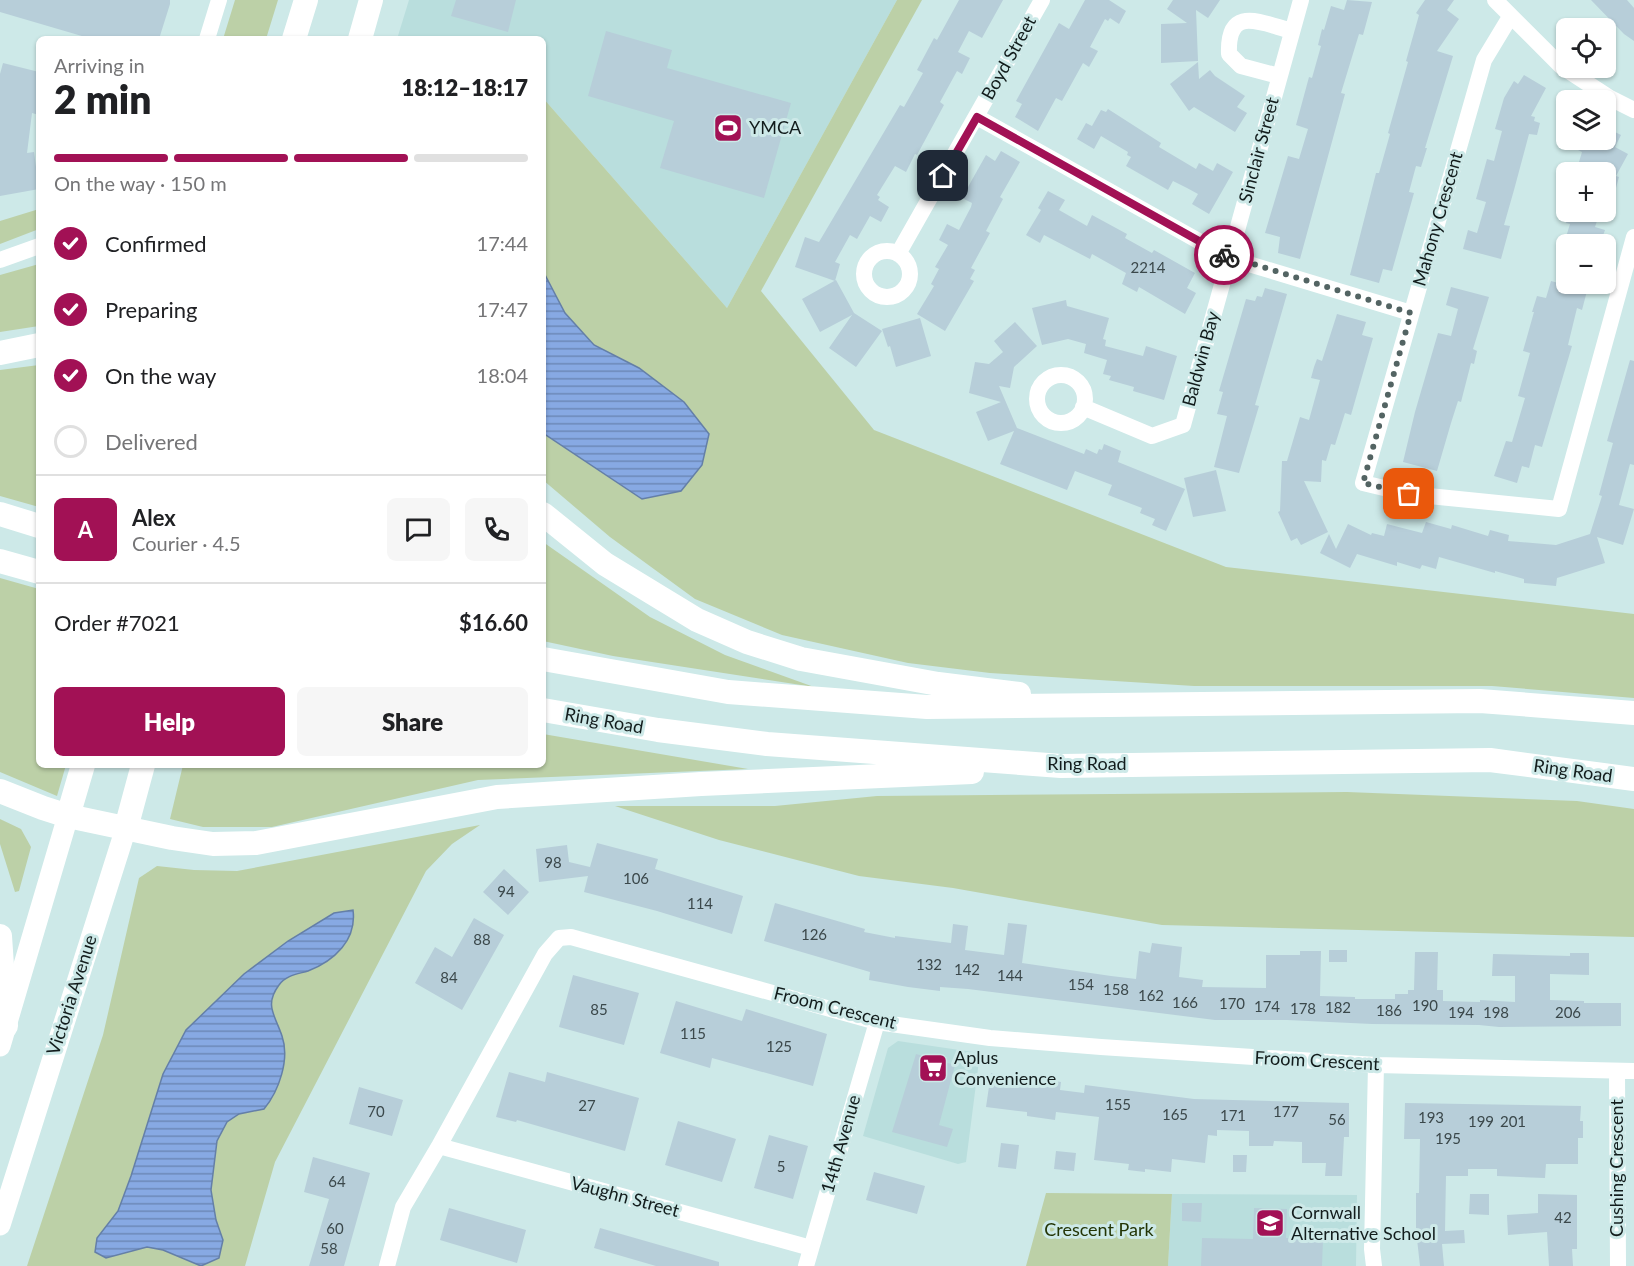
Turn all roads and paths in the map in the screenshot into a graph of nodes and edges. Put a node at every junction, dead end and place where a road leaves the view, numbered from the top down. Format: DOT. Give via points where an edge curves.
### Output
graph roads {
  1 [pos="219,0"];
  2 [pos="306,0"];
  3 [pos="371,0"];
  4 [pos="1042,0"];
  5 [pos="1301,0"];
  6 [pos="1495,0"];
  7 [pos="1510,17"];
  8 [pos="1292,31"];
  9 [pos="208,36"];
  10 [pos="295,36"];
  11 [pos="361,36"];
  12 [pos="1279,76"];
  13 [pos="1634,110"];
  14 [pos="977,117"];
  15 [pos="1634,237"];
  16 [pos="36,247"];
  17 [pos="898,254"];
  18 [pos="1229,258"];
  19 [pos="0,260"];
  20 [pos="1411,313"];
  21 [pos="36,346"];
  22 [pos="0,353"];
  23 [pos="1083,407"];
  24 [pos="0,514"];
  25 [pos="546,516"];
  26 [pos="36,525"];
  27 [pos="0,561"];
  28 [pos="36,571"];
  29 [pos="546,659"];
  30 [pos="1119,706"];
  31 [pos="546,711"];
  32 [pos="1634,713"];
  33 [pos="1061,766"];
  34 [pos="82,768"];
  35 [pos="142,768"];
  36 [pos="1634,779"];
  37 [pos="0,791"];
  38 [pos="68,816"];
  39 [pos="126,828"];
  40 [pos="0,936"];
  41 [pos="877,1022"];
  42 [pos="3,1036"];
  43 [pos="1376,1065"];
  44 [pos="1626,1071"];
  45 [pos="439,1146"];
  46 [pos="0,1225"];
  47 [pos="812,1248"];
  48 [pos="387,1266"];
  49 [pos="806,1266"];
  50 [pos="1374,1266"];
  51 [pos="1618,1266"];
  1 -- 9 [label="street"];
  2 -- 10 [label="highway"];
  3 -- 11 [label="highway"];
  4 -- 14 [label="street, Boyd Street"];
  5 -- 8 [label="street, Sinclair Street"];
  6 -- 7 [label="street"];
  7 -- 13 [label="street" via="1562,66"];
  7 -- 20 [label="street, Mahony Crescent" via="1484,60"];
  8 -- 12 [label="street, Sinclair Street"];
  8 -- 12 [label="street, Sinclair Street" via="1249,19 1237,24 1228,36 1229,54 1241,66"];
  12 -- 18 [label="street, Sinclair Street"];
  14 -- 17 [label="street, Boyd Street"];
  14 -- 18 [label="street"];
  15 -- 20 [label="street, Mahony Crescent" via="1559,509 1409,494 1363,483"];
  16 -- 19 [label="street"];
  18 -- 20 [label="street"];
  18 -- 23 [label="street, Baldwin Bay" via="1183,425 1152,436"];
  21 -- 22 [label="highway"];
  24 -- 26 [label="highway"];
  25 -- 30 [label="highway" via="605,564 697,620 747,642 801,659 938,684"];
  27 -- 28 [label="highway"];
  29 -- 30 [label="highway" via="728,692 927,707"];
  30 -- 32 [label="highway" via="1480,701"];
  31 -- 33 [label="highway, Ring Road" via="767,744"];
  33 -- 36 [label="highway, Ring Road" via="1490,760"];
  33 -- 39 [label="highway" via="497,797 256,843 213,844"];
  34 -- 38 [label="highway"];
  35 -- 39 [label="highway, Victoria Avenue"];
  37 -- 38 [label="highway"];
  38 -- 39 [label="highway"];
  38 -- 42 [label="main road"];
  39 -- 46 [label="main road, Victoria Avenue"];
  40 -- 42 [label="highway"];
  41 -- 43 [label="street, Froom Crescent" via="990,1038"];
  41 -- 45 [label="street, Froom Crescent" via="571,937 559,938 545,954"];
  41 -- 47 [label="street, 14th Avenue"];
  43 -- 44 [label="street, Froom Crescent"];
  43 -- 50 [label="street"];
  44 -- 51 [label="street, Cushing Crescent"];
  45 -- 47 [label="street, Vaughn Street"];
  45 -- 48 [label="street, Froom Crescent" via="403,1208"];
  47 -- 49 [label="street, 14th Avenue"];
}
